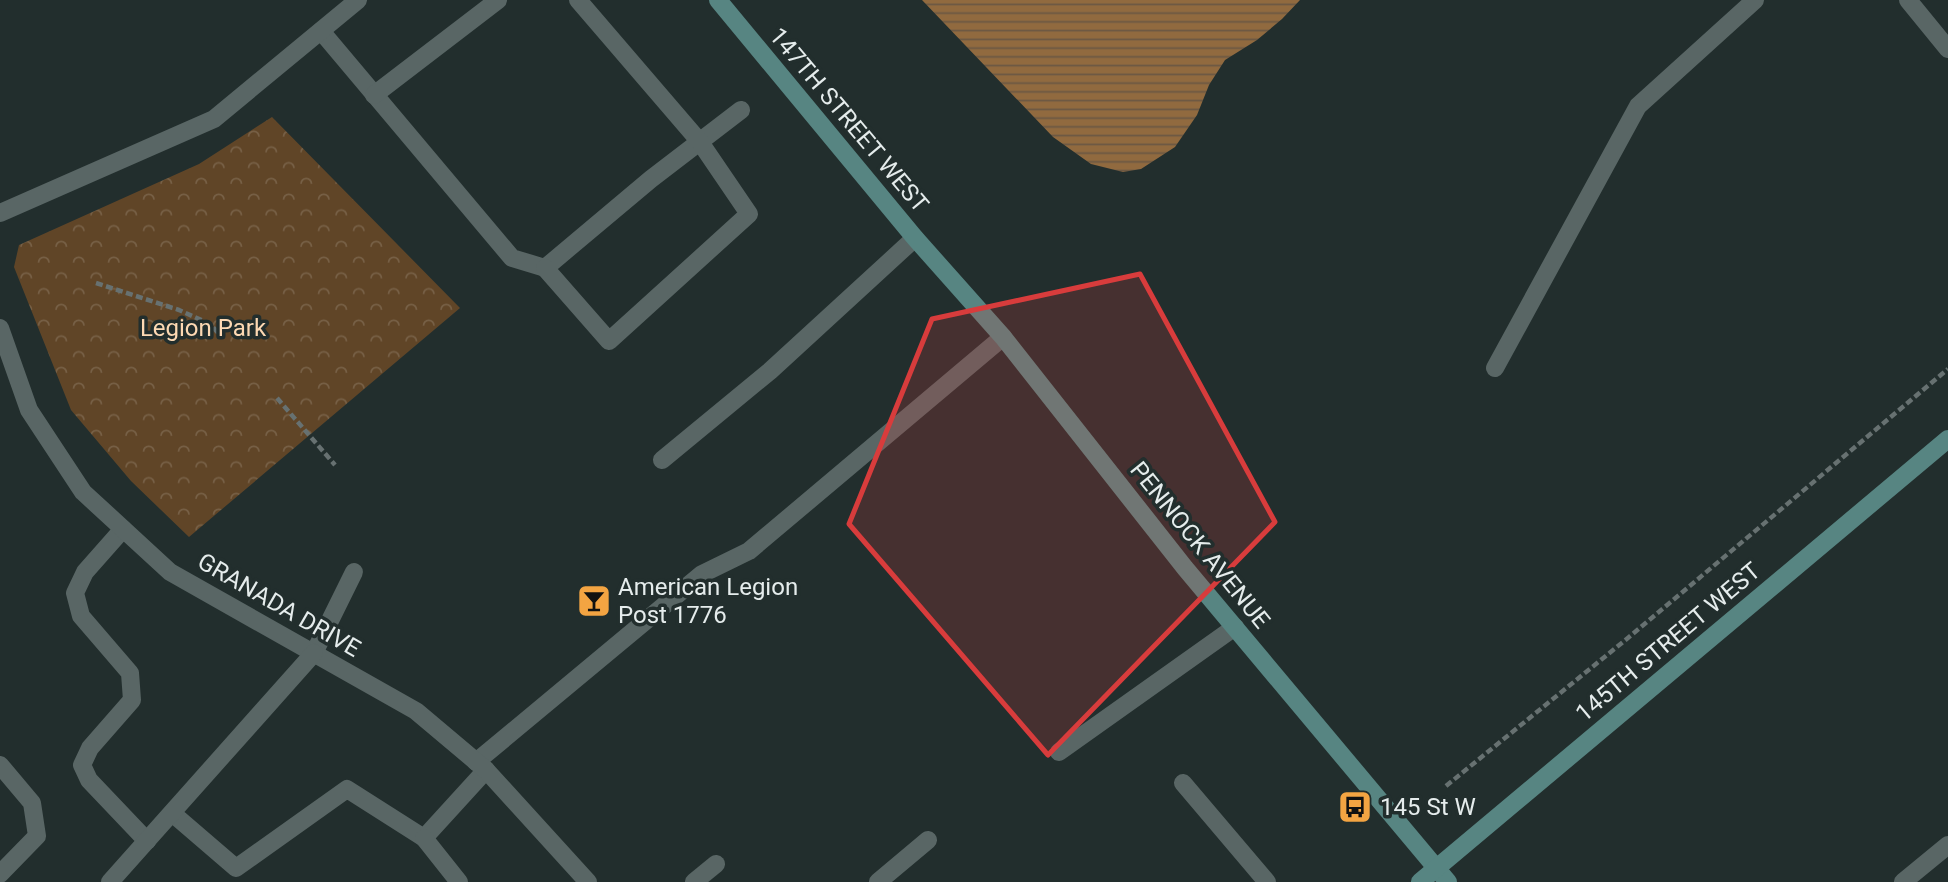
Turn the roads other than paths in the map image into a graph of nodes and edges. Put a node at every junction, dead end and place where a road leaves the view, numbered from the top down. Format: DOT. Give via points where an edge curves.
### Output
graph roads {
  1 [pos="358,0"];
  2 [pos="498,0"];
  3 [pos="578,0"];
  4 [pos="718,0"];
  5 [pos="1755,0"];
  6 [pos="1908,0"];
  7 [pos="321,31"];
  8 [pos="1948,49"];
  9 [pos="374,95"];
  10 [pos="741,110"];
  11 [pos="700,142"];
  12 [pos="0,213"];
  13 [pos="915,238"];
  14 [pos="545,268"];
  15 [pos="0,328"];
  16 [pos="1003,338"];
  17 [pos="1495,368"];
  18 [pos="1948,439"];
  19 [pos="662,460"];
  20 [pos="123,528"];
  21 [pos="354,572"];
  22 [pos="1234,627"];
  23 [pos="314,653"];
  24 [pos="1059,752"];
  25 [pos="0,765"];
  26 [pos="481,766"];
  27 [pos="1183,783"];
  28 [pos="172,813"];
  29 [pos="424,838"];
  30 [pos="928,840"];
  31 [pos="147,841"];
  32 [pos="1948,845"];
  33 [pos="716,864"];
  34 [pos="0,874"];
  35 [pos="232,875"];
  36 [pos="1442,875"];
  37 [pos="110,882"];
  38 [pos="459,882"];
  39 [pos="588,882"];
  40 [pos="694,882"];
  41 [pos="878,882"];
  42 [pos="1267,882"];
  43 [pos="1420,882"];
  44 [pos="1903,882"];
  1 -- 7 [label="street"];
  2 -- 9 [label="street"];
  3 -- 11 [label="street"];
  4 -- 13 [label="street, 147TH STREET WEST"];
  5 -- 17 [label="street" via="1638,106"];
  6 -- 8 [label="street"];
  7 -- 9 [label="street"];
  7 -- 12 [label="street" via="214,119"];
  9 -- 14 [label="street" via="512,258"];
  10 -- 11 [label="street"];
  11 -- 14 [label="street"];
  11 -- 14 [label="street" via="749,214 609,341"];
  13 -- 16 [label="street, PENNOCK AVENUE"];
  13 -- 19 [label="street" via="770,371"];
  15 -- 20 [label="street, GRANADA DRIVE" via="29,410 83,492"];
  16 -- 22 [label="street, PENNOCK AVENUE"];
  16 -- 26 [label="street" via="750,551 702,574"];
  18 -- 36 [label="street, 145TH STREET WEST"];
  20 -- 23 [label="street, GRANADA DRIVE" via="170,572"];
  20 -- 31 [label="street" via="85,572 75,593 81,616 130,673 132,700 90,748 82,765 89,780"];
  21 -- 23 [label="street"];
  22 -- 24 [label="street"];
  22 -- 36 [label="street, PENNOCK AVENUE"];
  23 -- 26 [label="street, GRANADA DRIVE" via="416,712"];
  23 -- 28 [label="street"];
  25 -- 34 [label="street" via="32,803 37,836"];
  26 -- 29 [label="street"];
  26 -- 39 [label="street, GRANADA DRIVE"];
  27 -- 42 [label="street"];
  28 -- 31 [label="street"];
  28 -- 35 [label="street"];
  29 -- 35 [label="street" via="347,789"];
  29 -- 38 [label="street"];
  30 -- 41 [label="street"];
  31 -- 37 [label="street"];
  32 -- 44 [label="street"];
  33 -- 40 [label="street"];
  36 -- 43 [label="street, 145TH STREET WEST"];
}
